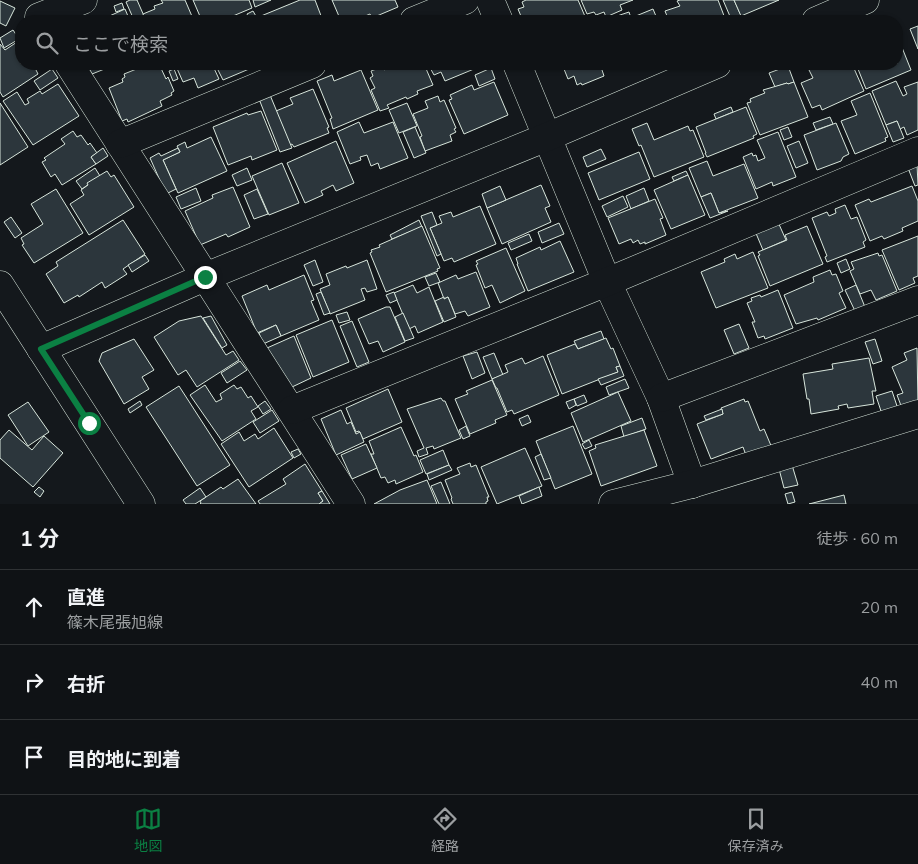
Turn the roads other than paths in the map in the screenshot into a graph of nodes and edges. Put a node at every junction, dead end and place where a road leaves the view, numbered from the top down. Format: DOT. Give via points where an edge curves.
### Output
graph roads {
  1 [pos="83,0"];
  2 [pos="465,0"];
  3 [pos="490,0"];
  4 [pos="865,0"];
  5 [pos="39,13"];
  6 [pos="429,15"];
  7 [pos="496,15"];
  8 [pos="830,15"];
  9 [pos="73,70"];
  10 [pos="298,70"];
  11 [pos="520,70"];
  12 [pos="703,70"];
  13 [pos="548,137"];
  14 [pos="120,144"];
  15 [pos="918,151"];
  16 [pos="205,277"];
  17 [pos="607,282"];
  18 [pos="0,285"];
  19 [pos="918,300"];
  20 [pos="41,349"];
  21 [pos="661,398"];
  22 [pos="292,410"];
  23 [pos="918,414"];
  24 [pos="692,484"];
  25 [pos="141,504"];
  26 [pos="351,504"];
  27 [pos="613,504"];
  1 -- 5 [label="street"];
  2 -- 6 [label="street"];
  3 -- 7 [label="street"];
  4 -- 8 [label="street"];
  9 -- 14 [label="street"];
  10 -- 14 [label="street"];
  11 -- 13 [label="street"];
  12 -- 13 [label="street"];
  13 -- 16 [label="street"];
  13 -- 17 [label="street"];
  14 -- 16 [label="street"];
  15 -- 17 [label="street"];
  16 -- 20 [label="street"];
  16 -- 22 [label="street"];
  17 -- 21 [label="street"];
  17 -- 22 [label="street"];
  18 -- 20 [label="street"];
  19 -- 21 [label="street"];
  20 -- 25 [label="street"];
  21 -- 24 [label="street"];
  22 -- 26 [label="street"];
  23 -- 24 [label="street"];
  24 -- 27 [label="street"];
}
